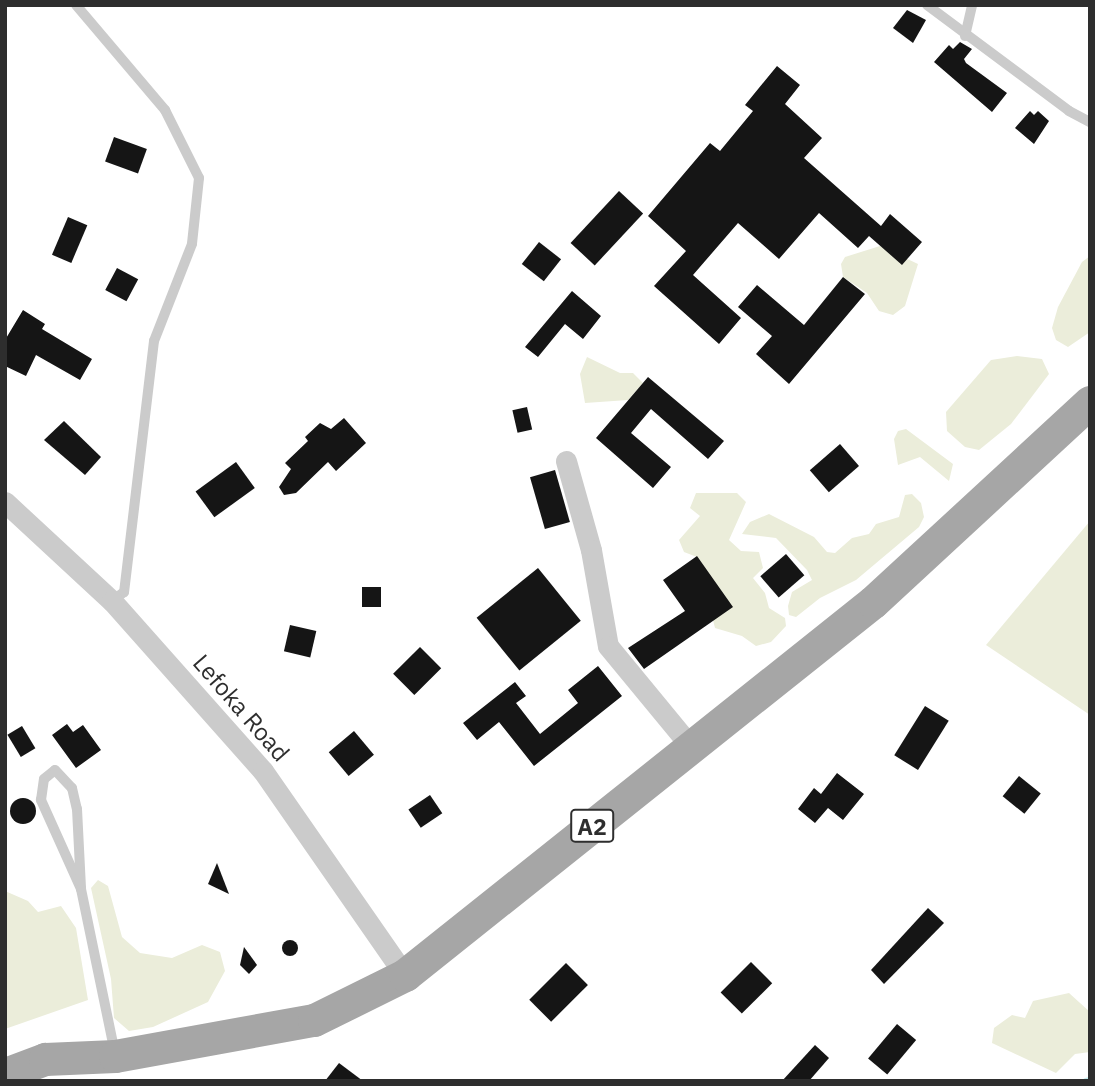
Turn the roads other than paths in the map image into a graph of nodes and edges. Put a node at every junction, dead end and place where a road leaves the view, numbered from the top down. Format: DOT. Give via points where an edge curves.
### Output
graph roads {
  1 [pos="76,5"];
  2 [pos="927,5"];
  3 [pos="972,5"];
  4 [pos="965,36"];
  5 [pos="1090,122"];
  6 [pos="1090,402"];
  7 [pos="566,461"];
  8 [pos="5,502"];
  9 [pos="112,601"];
  10 [pos="692,748"];
  11 [pos="81,889"];
  12 [pos="405,975"];
  13 [pos="115,1056"];
  14 [pos="5,1074"];
  1 -- 9 [label="lane" via="165,110 199,178 192,244 154,341 124,592"];
  2 -- 4 [label="lane"];
  3 -- 4 [label="lane"];
  4 -- 5 [label="lane"];
  6 -- 10 [label="main road, A2" via="873,602"];
  7 -- 10 [label="street" via="591,550 608,646"];
  8 -- 9 [label="street, Lefoka Road"];
  9 -- 12 [label="street, Lefoka Road" via="263,771"];
  10 -- 12 [label="main road, A2"];
  11 -- 11 [label="lane" via="72,788 55,770 44,779 41,800"];
  11 -- 13 [label="lane"];
  12 -- 13 [label="main road, A2" via="314,1020"];
  13 -- 14 [label="main road, A2" via="45,1059"];
}
